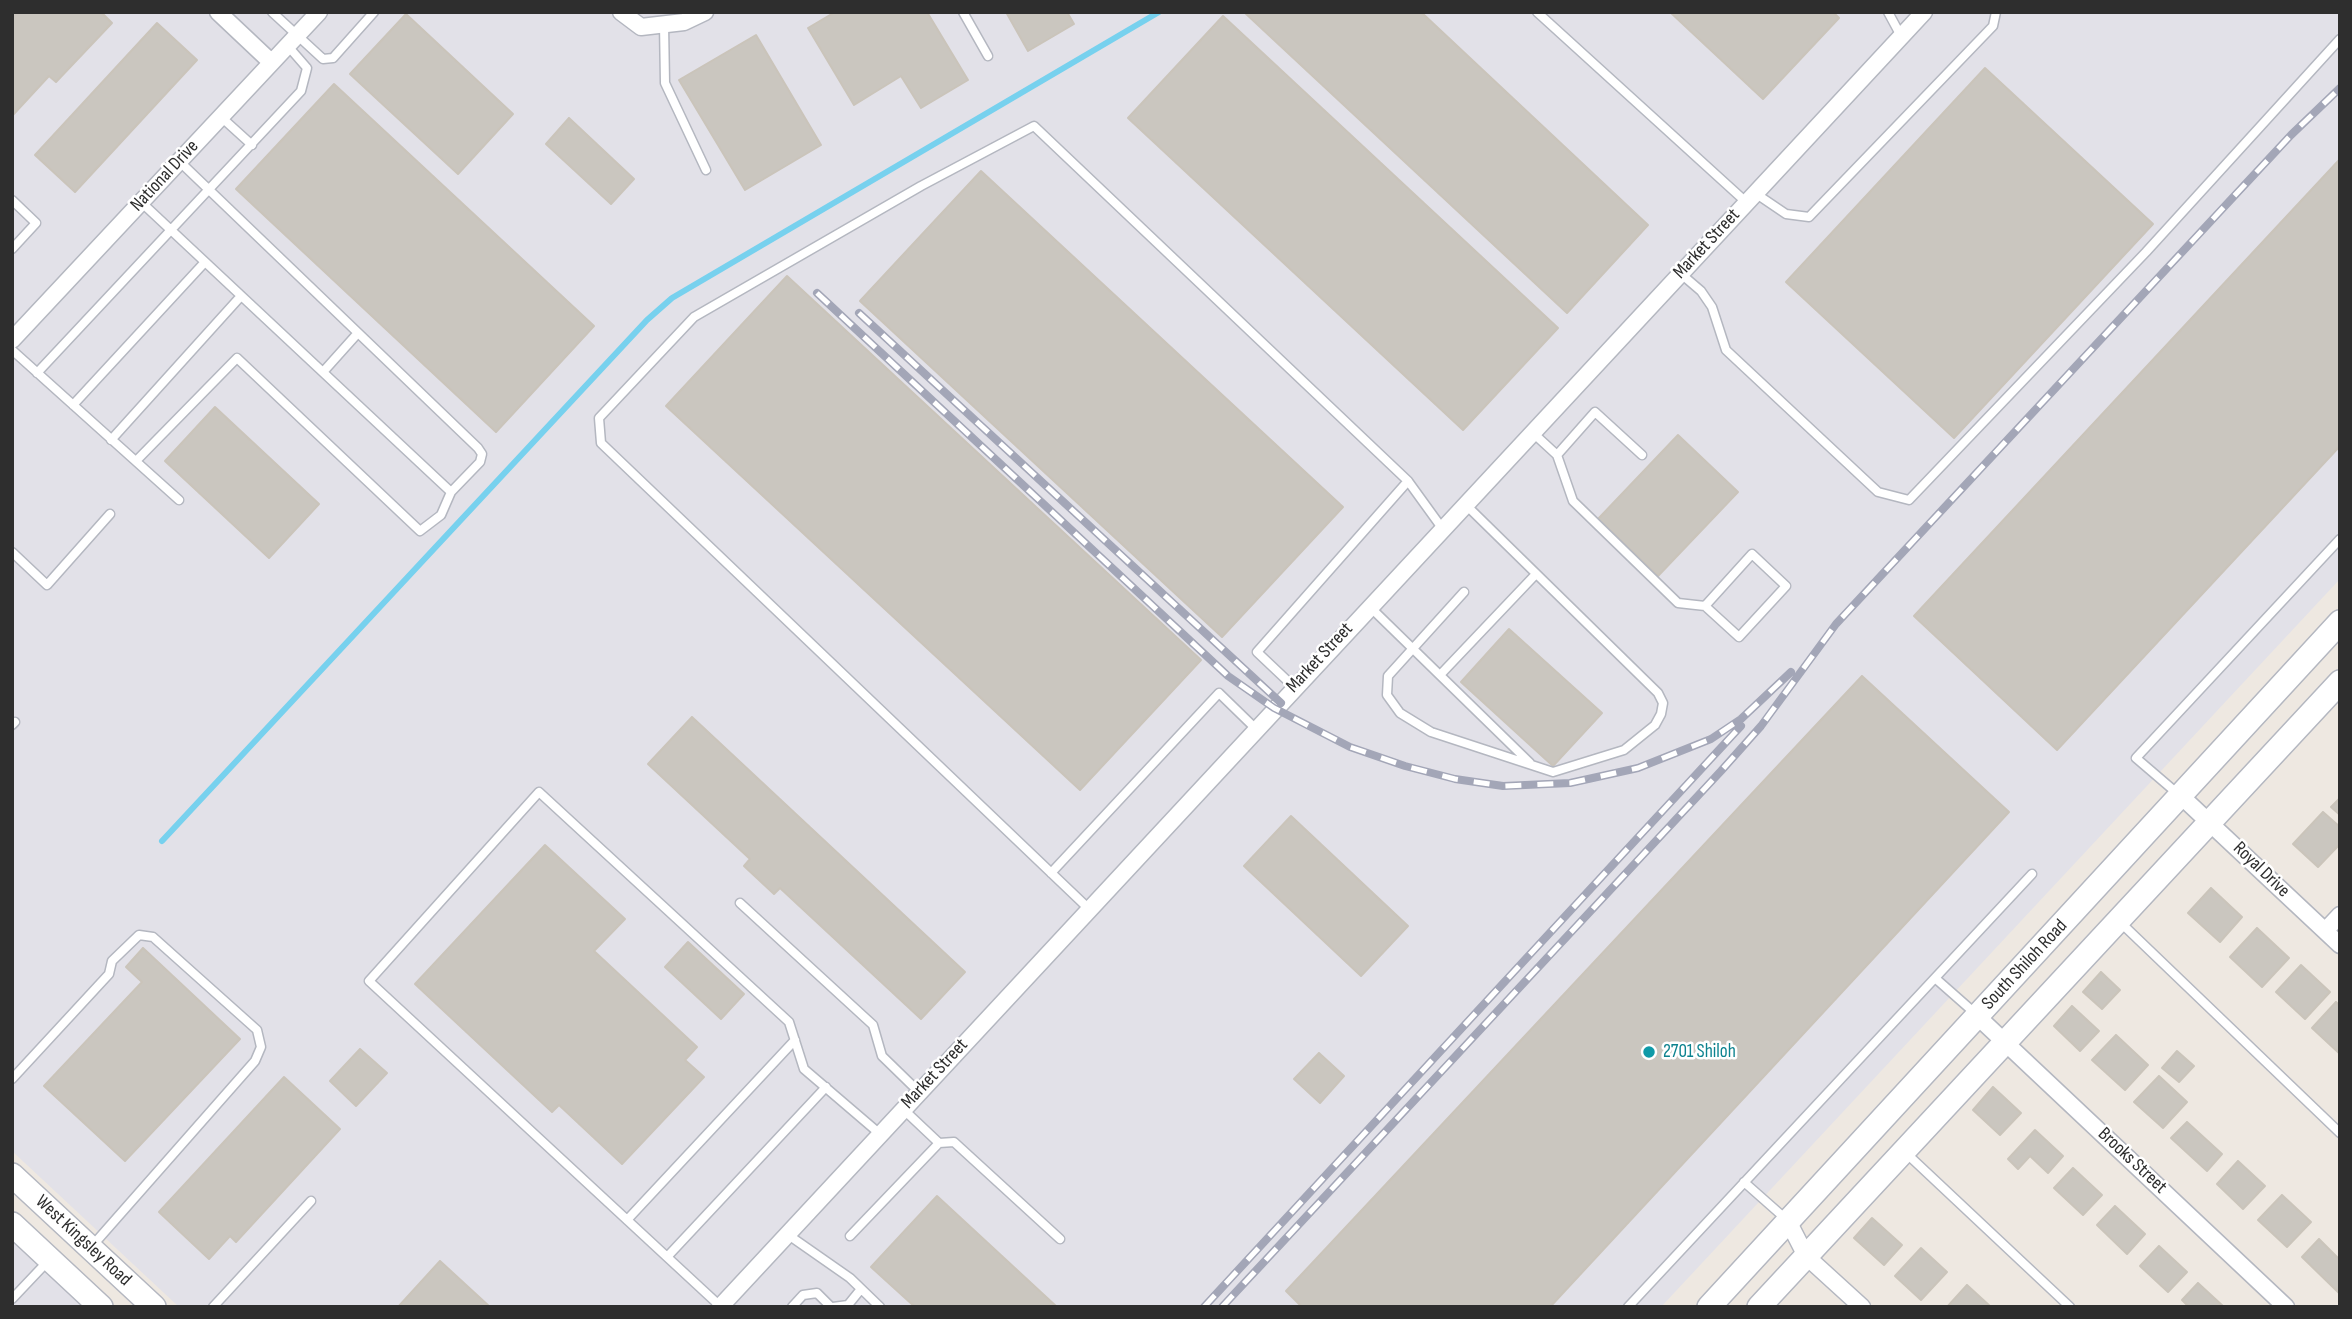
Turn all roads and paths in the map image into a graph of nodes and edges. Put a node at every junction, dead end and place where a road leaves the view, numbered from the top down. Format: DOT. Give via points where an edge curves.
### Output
graph roads {
  1 [pos="218,12"];
  2 [pos="272,12"];
  3 [pos="318,12"];
  4 [pos="374,12"];
  5 [pos="621,12"];
  6 [pos="705,12"];
  7 [pos="963,12"];
  8 [pos="1537,12"];
  9 [pos="1888,12"];
  10 [pos="1924,12"];
  11 [pos="1996,12"];
  12 [pos="664,24"];
  13 [pos="1902,36"];
  14 [pos="2340,39"];
  15 [pos="292,40"];
  16 [pos="988,56"];
  17 [pos="271,62"];
  18 [pos="220,116"];
  19 [pos="251,145"];
  20 [pos="179,161"];
  21 [pos="706,170"];
  22 [pos="210,191"];
  23 [pos="1751,197"];
  24 [pos="12,200"];
  25 [pos="141,202"];
  26 [pos="171,230"];
  27 [pos="12,249"];
  28 [pos="205,262"];
  29 [pos="1680,273"];
  30 [pos="241,296"];
  31 [pos="358,334"];
  32 [pos="12,340"];
  33 [pos="12,350"];
  34 [pos="323,372"];
  35 [pos="37,373"];
  36 [pos="73,405"];
  37 [pos="1532,432"];
  38 [pos="111,439"];
  39 [pos="1557,455"];
  40 [pos="1642,455"];
  41 [pos="136,461"];
  42 [pos="1409,481"];
  43 [pos="451,492"];
  44 [pos="179,500"];
  45 [pos="1465,504"];
  46 [pos="110,514"];
  47 [pos="1442,528"];
  48 [pos="2340,539"];
  49 [pos="12,552"];
  50 [pos="1536,574"];
  51 [pos="1464,592"];
  52 [pos="1369,606"];
  53 [pos="1705,606"];
  54 [pos="2340,622"];
  55 [pos="1412,648"];
  56 [pos="1440,676"];
  57 [pos="2340,682"];
  58 [pos="1294,687"];
  59 [pos="1255,728"];
  60 [pos="1532,765"];
  61 [pos="2181,796"];
  62 [pos="2210,822"];
  63 [pos="1051,873"];
  64 [pos="2032,874"];
  65 [pos="740,903"];
  66 [pos="1088,908"];
  67 [pos="2340,915"];
  68 [pos="2118,921"];
  69 [pos="2325,931"];
  70 [pos="2340,945"];
  71 [pos="1935,978"];
  72 [pos="1977,1016"];
  73 [pos="794,1040"];
  74 [pos="2005,1042"];
  75 [pos="12,1079"];
  76 [pos="826,1087"];
  77 [pos="919,1092"];
  78 [pos="903,1109"];
  79 [pos="2340,1133"];
  80 [pos="880,1134"];
  81 [pos="939,1143"];
  82 [pos="1904,1151"];
  83 [pos="12,1175"];
  84 [pos="1744,1182"];
  85 [pos="311,1201"];
  86 [pos="627,1220"];
  87 [pos="1788,1221"];
  88 [pos="12,1224"];
  89 [pos="787,1234"];
  90 [pos="850,1236"];
  91 [pos="1060,1239"];
  92 [pos="91,1247"];
  93 [pos="1806,1256"];
  94 [pos="667,1257"];
  95 [pos="50,1259"];
  96 [pos="861,1289"];
  97 [pos="12,1299"];
  98 [pos="101,1307"];
  99 [pos="154,1307"];
  100 [pos="213,1307"];
  101 [pos="720,1307"];
  102 [pos="792,1307"];
  103 [pos="832,1307"];
  104 [pos="880,1307"];
  105 [pos="1628,1307"];
  106 [pos="1709,1307"];
  107 [pos="1759,1307"];
  108 [pos="1862,1307"];
  109 [pos="2070,1307"];
  110 [pos="2286,1307"];
  1 -- 17 [label="street"];
  2 -- 15 [label="lane"];
  3 -- 15 [label="street, National Drive"];
  4 -- 15 [label="lane" via="333,58 323,59"];
  5 -- 12 [label="street" via="641,27"];
  6 -- 12 [label="street" via="684,22"];
  7 -- 16 [label="lane"];
  8 -- 23 [label="lane"];
  9 -- 13 [label="lane"];
  10 -- 13 [label="street, Market Street"];
  11 -- 23 [label="lane" via="1993,26 1809,217 1786,214"];
  12 -- 21 [label="lane" via="665,83"];
  13 -- 23 [label="street, Market Street"];
  14 -- 29 [label="lane" via="2146,252 1909,500 1878,492 1726,351 1712,307"];
  15 -- 17 [label="street, National Drive"];
  15 -- 19 [label="lane" via="307,68 301,91"];
  17 -- 18 [label="street, National Drive"];
  18 -- 19 [label="lane"];
  18 -- 20 [label="street, National Drive"];
  19 -- 22 [label="lane"];
  20 -- 22 [label="lane"];
  20 -- 25 [label="street, National Drive"];
  22 -- 26 [label="lane"];
  22 -- 31 [label="lane"];
  23 -- 29 [label="street, Market Street"];
  24 -- 27 [label="lane" via="36,223"];
  25 -- 26 [label="lane"];
  25 -- 32 [label="street, National Drive"];
  26 -- 28 [label="lane"];
  26 -- 35 [label="lane"];
  28 -- 30 [label="lane"];
  28 -- 36 [label="lane"];
  29 -- 37 [label="street, Market Street"];
  30 -- 34 [label="lane"];
  30 -- 38 [label="lane"];
  31 -- 34 [label="lane"];
  31 -- 43 [label="lane" via="481,452 480,463"];
  33 -- 35 [label="lane"];
  34 -- 43 [label="lane"];
  35 -- 36 [label="lane"];
  36 -- 38 [label="lane"];
  37 -- 39 [label="lane"];
  37 -- 45 [label="street, Market Street"];
  38 -- 41 [label="lane"];
  39 -- 40 [label="lane" via="1595,412"];
  39 -- 53 [label="lane" via="1573,501 1600,530 1678,603"];
  41 -- 43 [label="lane" via="237,358 420,531 440,514"];
  41 -- 44 [label="lane"];
  42 -- 47 [label="lane"];
  42 -- 58 [label="lane" via="1257,652"];
  42 -- 63 [label="lane" via="1034,126 694,317 599,418 601,443"];
  45 -- 47 [label="street, Market Street"];
  45 -- 50 [label="lane"];
  46 -- 49 [label="lane" via="47,585"];
  47 -- 52 [label="street, Market Street"];
  48 -- 61 [label="lane" via="2136,758"];
  50 -- 56 [label="lane"];
  50 -- 60 [label="lane" via="1663,703 1655,725 1624,750 1553,772"];
  51 -- 55 [label="lane"];
  52 -- 55 [label="lane"];
  52 -- 58 [label="street, Market Street"];
  53 -- 53 [label="lane" via="1752,554 1786,586 1739,637"];
  54 -- 61 [label="main road, South Shiloh Road"];
  55 -- 56 [label="lane"];
  55 -- 60 [label="lane" via="1388,676 1387,695 1400,713 1431,732"];
  56 -- 60 [label="lane"];
  57 -- 62 [label="main road, South Shiloh Road"];
  58 -- 59 [label="street, Market Street"];
  59 -- 63 [label="lane" via="1219,693"];
  59 -- 66 [label="street, Market Street"];
  61 -- 62 [label="street, Royal Drive"];
  61 -- 72 [label="main road, South Shiloh Road"];
  62 -- 68 [label="main road, South Shiloh Road"];
  62 -- 69 [label="street, Royal Drive"];
  63 -- 66 [label="lane"];
  64 -- 71 [label="lane"];
  65 -- 77 [label="lane" via="873,1025 882,1056"];
  66 -- 77 [label="street, Market Street"];
  67 -- 69 [label="street"];
  68 -- 74 [label="main road, South Shiloh Road"];
  68 -- 79 [label="lane"];
  69 -- 70 [label="street, Royal Drive"];
  71 -- 72 [label="lane"];
  71 -- 84 [label="lane"];
  72 -- 74 [label="street, Brooks Street"];
  72 -- 87 [label="main road, South Shiloh Road"];
  73 -- 76 [label="lane" via="804,1069"];
  73 -- 86 [label="lane"];
  73 -- 86 [label="lane" via="789,1021 539,792 369,981"];
  74 -- 82 [label="main road, South Shiloh Road"];
  74 -- 110 [label="street, Brooks Street"];
  75 -- 92 [label="lane" via="109,974 112,961 139,934 152,937 257,1030 261,1047 255,1061"];
  76 -- 80 [label="lane"];
  76 -- 94 [label="lane"];
  77 -- 78 [label="street, Market Street"];
  78 -- 80 [label="street, Market Street"];
  78 -- 81 [label="lane"];
  80 -- 89 [label="street, Market Street"];
  81 -- 90 [label="lane"];
  81 -- 91 [label="lane" via="954,1142"];
  82 -- 93 [label="main road, South Shiloh Road"];
  82 -- 109 [label="lane"];
  83 -- 92 [label="main road, West Kingsley Road"];
  84 -- 87 [label="lane"];
  84 -- 105 [label="lane"];
  85 -- 100 [label="lane"];
  86 -- 94 [label="lane"];
  87 -- 93 [label="street"];
  87 -- 106 [label="main road, South Shiloh Road"];
  88 -- 95 [label="main road, West Kingsley Road"];
  89 -- 96 [label="lane"];
  89 -- 101 [label="street, Market Street"];
  92 -- 99 [label="main road, West Kingsley Road"];
  93 -- 107 [label="main road, South Shiloh Road"];
  93 -- 108 [label="street"];
  94 -- 101 [label="lane"];
  95 -- 97 [label="lane"];
  95 -- 98 [label="main road, West Kingsley Road"];
  96 -- 103 [label="lane" via="848,1305"];
  96 -- 104 [label="lane"];
  102 -- 103 [label="lane" via="803,1295 817,1293"];
}
